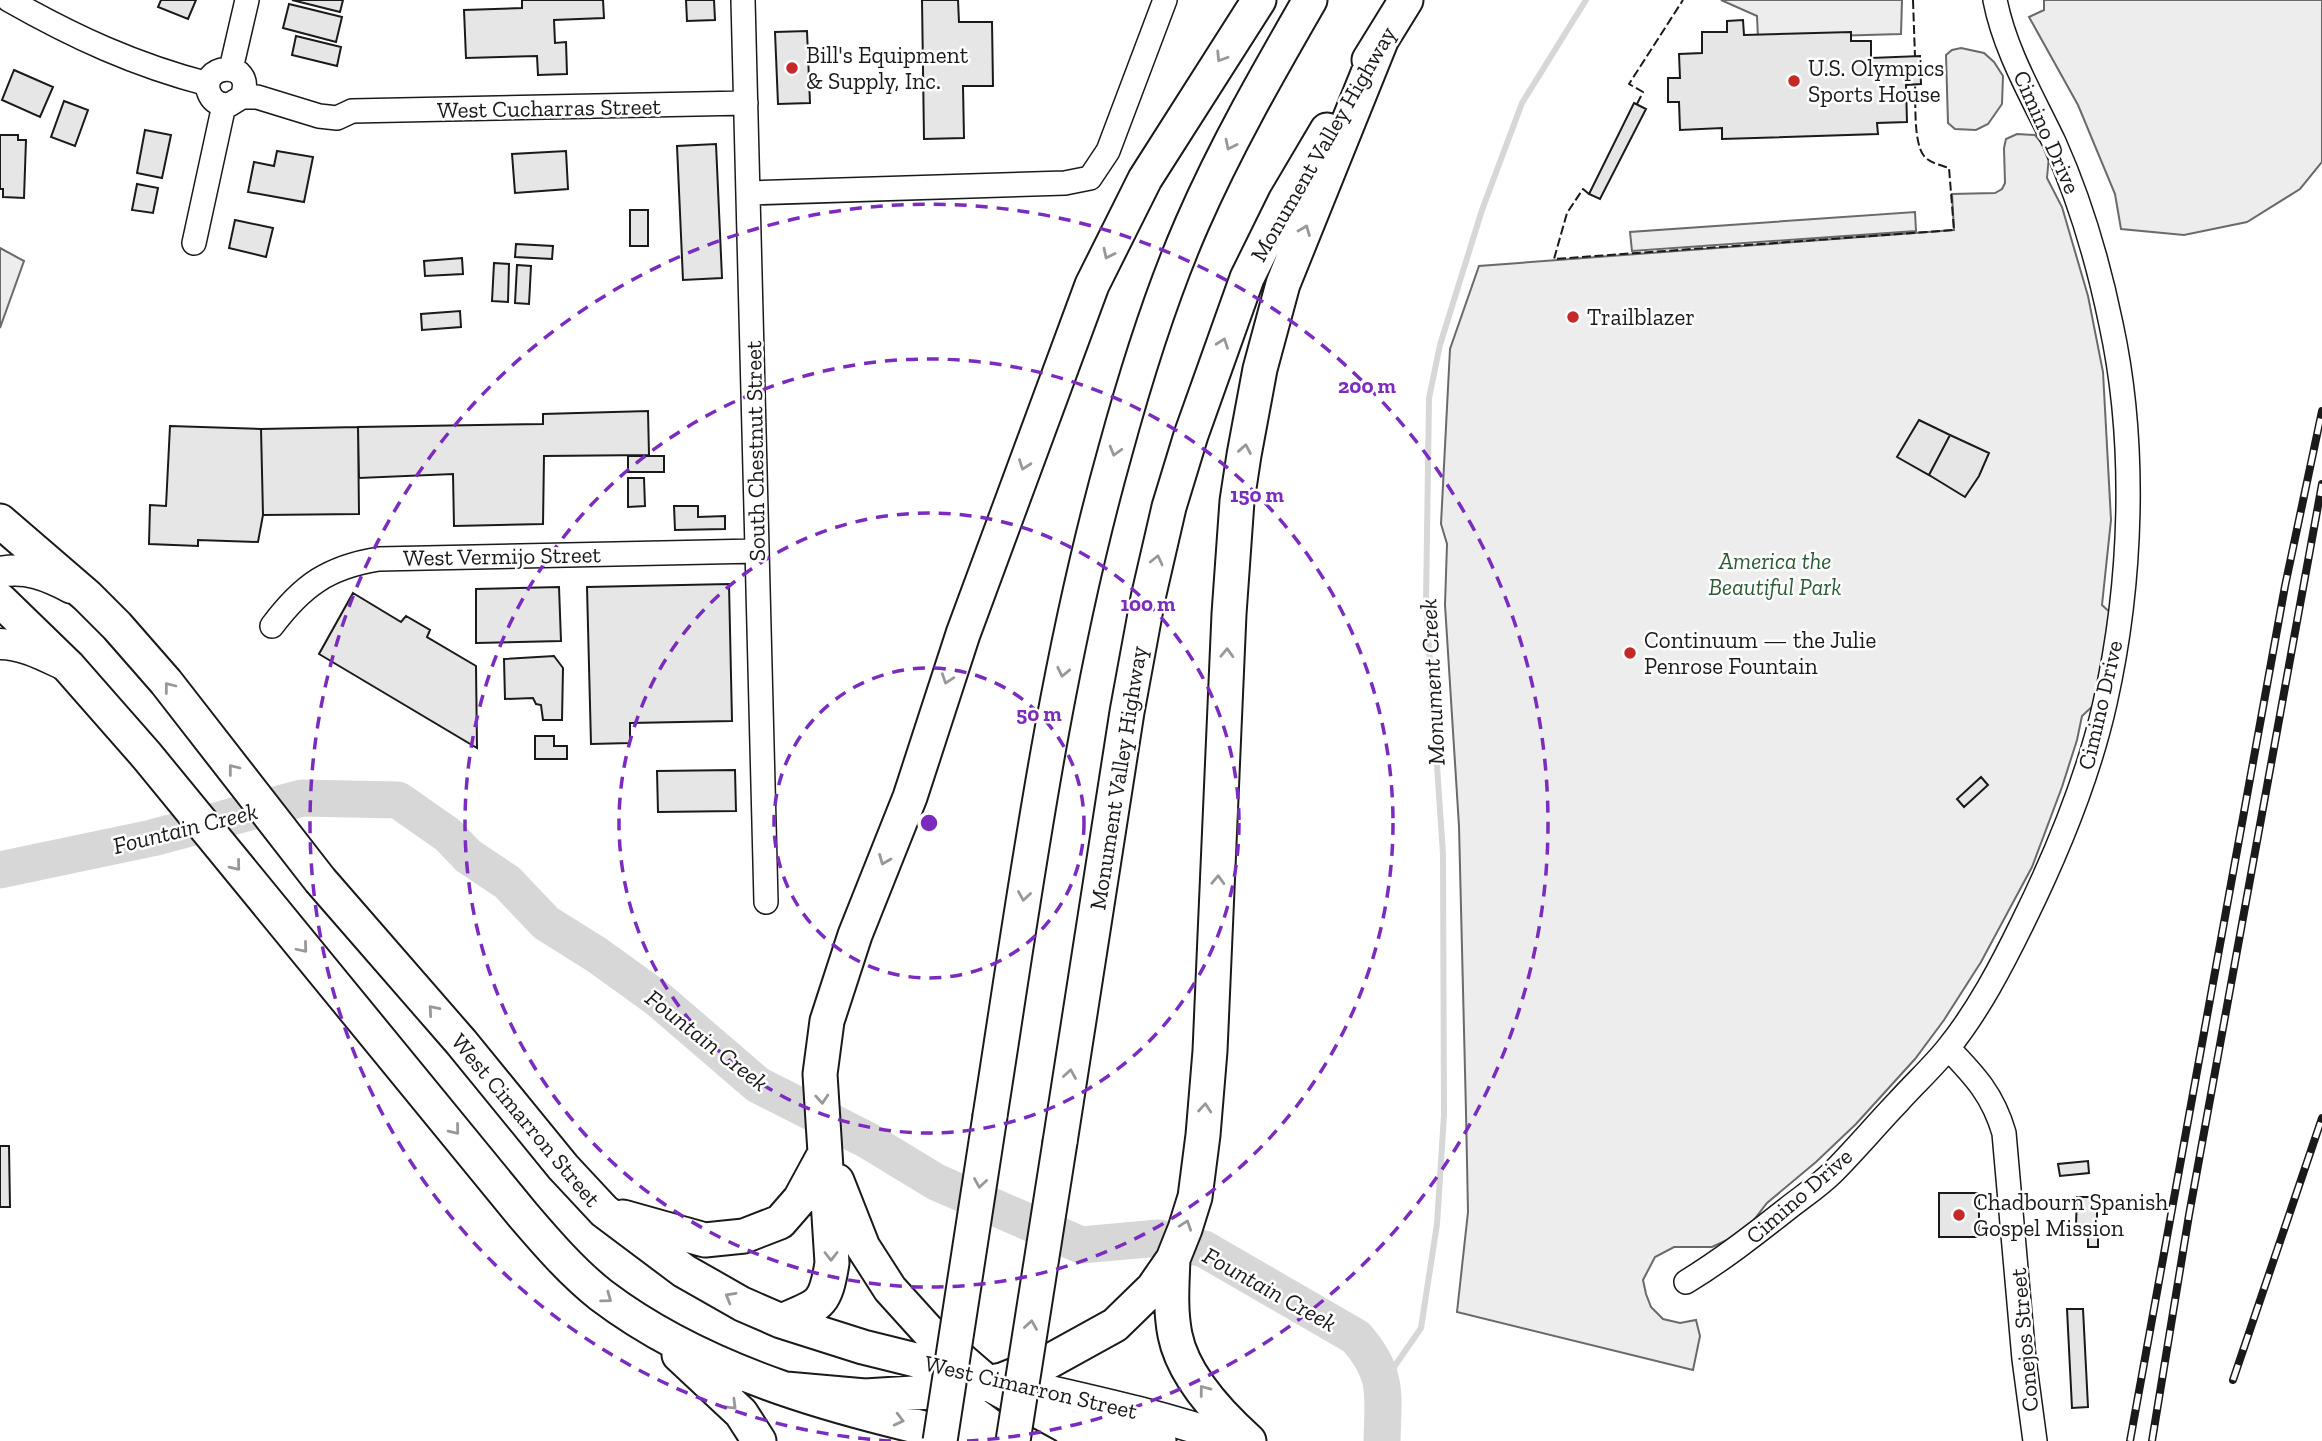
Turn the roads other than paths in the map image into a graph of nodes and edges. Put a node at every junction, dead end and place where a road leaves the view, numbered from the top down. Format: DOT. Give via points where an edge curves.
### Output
graph roads {
  1 [pos="9,0"];
  2 [pos="247,0"];
  3 [pos="743,0"];
  4 [pos="1165,0"];
  5 [pos="1259,0"];
  6 [pos="1310,0"];
  7 [pos="1406,0"];
  8 [pos="1995,0"];
  9 [pos="1381,41"];
  10 [pos="235,88"];
  11 [pos="746,103"];
  12 [pos="750,193"];
  13 [pos="194,243"];
  14 [pos="0,521"];
  15 [pos="757,551"];
  16 [pos="0,572"];
  17 [pos="87,596"];
  18 [pos="0,600"];
  19 [pos="272,626"];
  20 [pos="0,645"];
  21 [pos="68,666"];
  22 [pos="766,902"];
  23 [pos="1948,1048"];
  24 [pos="827,1179"];
  25 [pos="604,1211"];
  26 [pos="1173,1259"];
  27 [pos="1686,1282"];
  28 [pos="781,1321"];
  29 [pos="646,1325"];
  30 [pos="863,1347"];
  31 [pos="990,1380"];
  32 [pos="786,1389"];
  33 [pos="946,1391"];
  34 [pos="1081,1434"];
  35 [pos="975,1438"];
  36 [pos="759,1441"];
  37 [pos="1159,1441"];
  38 [pos="1235,1441"];
  39 [pos="1249,1441"];
  40 [pos="2035,1441"];
  1 -- 10 [label="street" via="68,33 169,74 208,84 214,73 225,69"];
  2 -- 10 [label="street"];
  3 -- 11 [label="street, South Chestnut Street"];
  4 -- 12 [label="street" via="1108,151 1090,178 1065,183"];
  5 -- 24 [label="highway, one-way" via="1144,179 1092,285 963,634 910,797 855,935 827,1021 820,1074"];
  6 -- 35 [label="highway, one-way, bridge" via="1251,101 1192,224 1133,385 1080,585 990,1116"];
  7 -- 9 [label="highway, Monument Valley Highway"];
  8 -- 23 [label="street, Cimino Drive" via="2022,77 2077,196 2103,286 2122,383 2127,505 2120,613 2108,690 2083,780 2016,936"];
  26 -- 9 [label="highway, one-way" via="1199,1175 1210,1051 1229,614 1244,454 1259,369 1283,284"];
  35 -- 9 [label="highway, Monument Valley Highway, one-way, bridge" via="1060,1142 1127,712 1169,507 1247,278 1285,201"];
  10 -- 11 [label="street, West Cucharras Street" via="337,118 352,111"];
  10 -- 13 [label="street"];
  11 -- 12 [label="street, South Chestnut Street"];
  12 -- 15 [label="street, South Chestnut Street"];
  14 -- 17 [label="highway, West Cimarron Street"];
  15 -- 19 [label="street, West Vermijo Street" via="379,559 323,576 292,601"];
  15 -- 22 [label="street, South Chestnut Street"];
  16 -- 17 [label="main road" via="30,570"];
  25 -- 17 [label="highway, West Cimarron Street, one-way" via="320,880 166,682"];
  18 -- 21 [label="highway"];
  20 -- 21 [label="main road" via="11,644"];
  21 -- 29 [label="highway, one-way" via="558,1255 600,1294"];
  23 -- 27 [label="street, Cimino Drive" via="1831,1174 1727,1257"];
  23 -- 40 [label="street, Conejos Street" via="1986,1090 2004,1133"];
  24 -- 25 [label="highway" via="780,1222 744,1236 705,1240"];
  24 -- 28 [label="highway, one-way" via="832,1263 828,1286 818,1305"];
  24 -- 31 [label="highway" via="890,1289 928,1331"];
  28 -- 25 [label="highway, West Cimarron Street, one-way" via="684,1271"];
  26 -- 31 [label="highway" via="1153,1288 1115,1325 1048,1362"];
  39 -- 26 [label="highway, one-way" via="1192,1374 1175,1338"];
  28 -- 30 [label="highway, West Cimarron Street"];
  29 -- 32 [label="highway" via="696,1353"];
  29 -- 36 [label="highway, one-way" via="741,1413"];
  30 -- 31 [label="highway, West Cimarron Street"];
  30 -- 33 [label="highway"];
  31 -- 33 [label="highway"];
  31 -- 34 [label="highway"];
  31 -- 38 [label="main road, West Cimarron Street" via="1130,1410"];
  32 -- 33 [label="highway" via="865,1396"];
  32 -- 35 [label="highway, one-way"];
  33 -- 35 [label="highway"];
  34 -- 35 [label="highway" via="1021,1426"];
  34 -- 37 [label="highway" via="1118,1432"];
}
